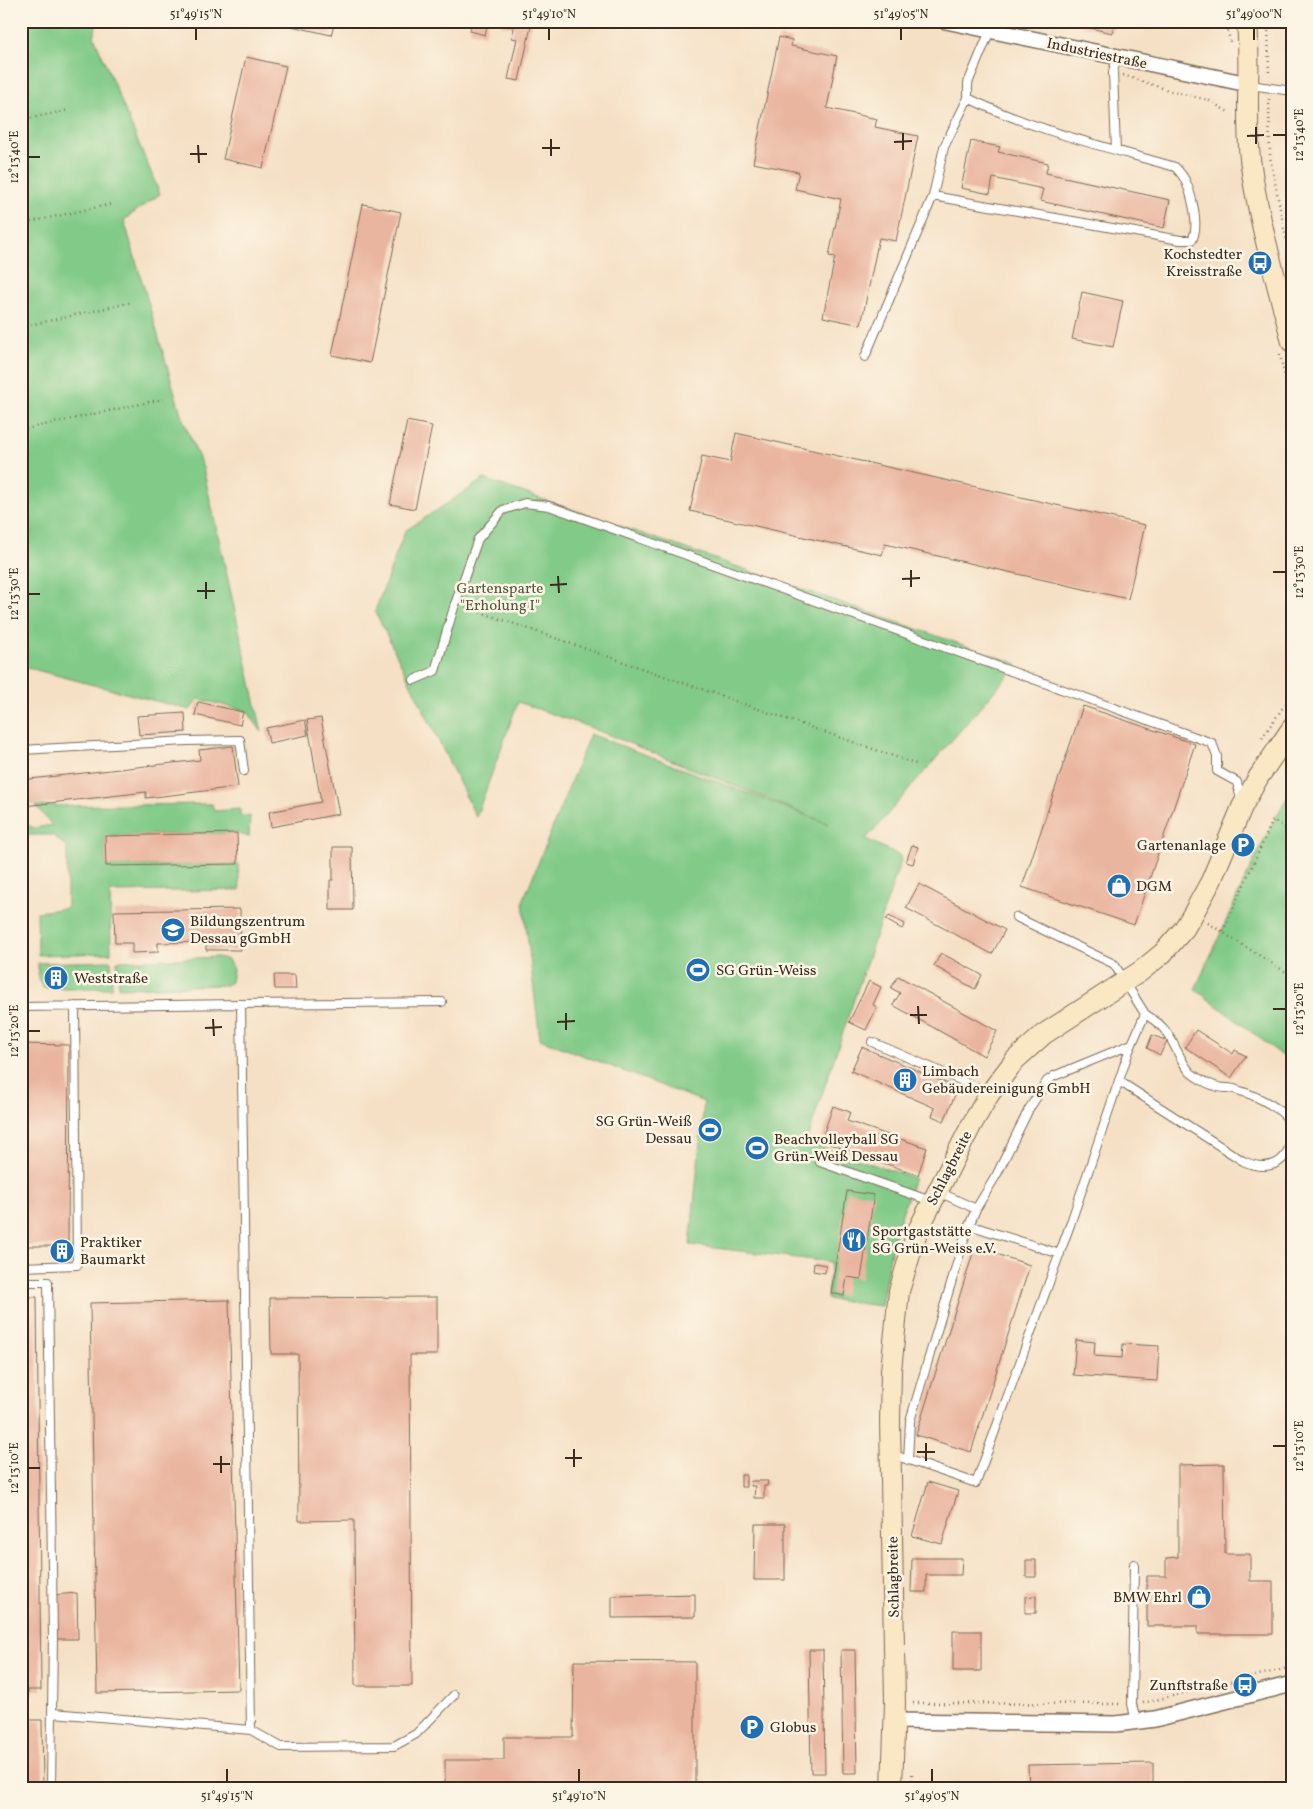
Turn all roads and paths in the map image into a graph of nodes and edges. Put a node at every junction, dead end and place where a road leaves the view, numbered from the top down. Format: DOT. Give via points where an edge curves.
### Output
graph roads {
  1 [pos="946,21"];
  2 [pos="1247,21"];
  3 [pos="1268,21"];
  4 [pos="990,30"];
  5 [pos="1117,57"];
  6 [pos="1113,72"];
  7 [pos="1248,84"];
  8 [pos="1269,89"];
  9 [pos="1292,91"];
  10 [pos="968,98"];
  11 [pos="69,110"];
  12 [pos="1232,114"];
  13 [pos="21,120"];
  14 [pos="1116,150"];
  15 [pos="932,196"];
  16 [pos="112,204"];
  17 [pos="21,224"];
  18 [pos="1292,258"];
  19 [pos="133,302"];
  20 [pos="21,327"];
  21 [pos="1292,342"];
  22 [pos="865,357"];
  23 [pos="163,399"];
  24 [pos="21,430"];
  25 [pos="455,604"];
  26 [pos="414,680"];
  27 [pos="1290,734"];
  28 [pos="21,750"];
  29 [pos="916,764"];
  30 [pos="244,771"];
  31 [pos="1242,807"];
  32 [pos="1292,832"];
  33 [pos="1016,917"];
  34 [pos="1292,976"];
  35 [pos="1126,982"];
  36 [pos="442,1002"];
  37 [pos="241,1004"];
  38 [pos="74,1006"];
  39 [pos="21,1007"];
  40 [pos="1145,1014"];
  41 [pos="872,1042"];
  42 [pos="1132,1044"];
  43 [pos="1119,1081"];
  44 [pos="990,1094"];
  45 [pos="820,1162"];
  46 [pos="934,1196"];
  47 [pos="976,1209"];
  48 [pos="969,1225"];
  49 [pos="1060,1254"];
  50 [pos="21,1267"];
  51 [pos="21,1282"];
  52 [pos="900,1459"];
  53 [pos="1134,1564"];
  54 [pos="1292,1667"];
  55 [pos="1292,1684"];
  56 [pos="454,1695"];
  57 [pos="1132,1704"];
  58 [pos="894,1712"];
  59 [pos="53,1713"];
  60 [pos="1136,1722"];
  61 [pos="251,1730"];
  62 [pos="51,1788"];
  63 [pos="892,1788"];
  1 -- 4 [label="street, Industriestraße"];
  2 -- 7 [label="street"];
  3 -- 8 [label="path"];
  4 -- 5 [label="street, Industriestraße"];
  4 -- 10 [label="lane" via="968,84"];
  5 -- 6 [label="lane"];
  5 -- 7 [label="street, Industriestraße"];
  6 -- 12 [label="path" via="1208,100"];
  6 -- 14 [label="lane"];
  7 -- 8 [label="lane"];
  7 -- 21 [label="street" via="1248,138 1254,189"];
  8 -- 9 [label="lane"];
  8 -- 18 [label="path" via="1270,157"];
  10 -- 14 [label="lane" via="1051,131"];
  10 -- 15 [label="lane" via="944,147"];
  11 -- 13 [label="path"];
  14 -- 15 [label="lane" via="1175,168 1180,173 1185,179 1194,212 1196,234 1192,240"];
  15 -- 22 [label="lane"];
  16 -- 17 [label="path"];
  19 -- 20 [label="path"];
  23 -- 24 [label="path"];
  25 -- 26 [label="lane" via="435,671"];
  25 -- 29 [label="path"];
  25 -- 31 [label="lane" via="478,539 503,510 525,503 549,506 1212,743 1217,756 1217,771 1237,782"];
  27 -- 31 [label="street, Schlagbreite"];
  28 -- 30 [label="lane" via="240,740"];
  31 -- 35 [label="street, Schlagbreite" via="1211,881 1193,914 1172,944"];
  32 -- 34 [label="path" via="1273,820 1223,932"];
  33 -- 35 [label="lane" via="1114,964"];
  35 -- 40 [label="lane"];
  35 -- 44 [label="street, Schlagbreite" via="1044,1034 1015,1060"];
  36 -- 37 [label="lane"];
  37 -- 38 [label="lane"];
  37 -- 61 [label="lane"];
  38 -- 39 [label="lane"];
  38 -- 50 [label="lane" via="77,1265"];
  40 -- 42 [label="lane"];
  40 -- 43 [label="lane" via="1163,1028 1191,1073 1215,1086 1253,1096 1286,1116 1292,1125 1287,1154 1277,1164 1264,1166 1242,1161"];
  41 -- 44 [label="lane"];
  42 -- 43 [label="lane"];
  42 -- 47 [label="lane" via="1047,1081"];
  43 -- 49 [label="lane"];
  44 -- 46 [label="street, Schlagbreite"];
  45 -- 46 [label="lane"];
  46 -- 47 [label="lane" via="945,1196"];
  46 -- 52 [label="street, Schlagbreite" via="910,1252 899,1290 892,1364"];
  47 -- 48 [label="lane"];
  48 -- 49 [label="lane"];
  48 -- 52 [label="lane"];
  49 -- 52 [label="lane" via="976,1484"];
  51 -- 59 [label="lane" via="48,1282"];
  52 -- 58 [label="street, Schlagbreite"];
  53 -- 57 [label="lane"];
  54 -- 57 [label="path"];
  55 -- 60 [label="street"];
  56 -- 61 [label="lane" via="416,1734 394,1746 281,1747"];
  57 -- 58 [label="path"];
  57 -- 60 [label="lane"];
  58 -- 60 [label="street" via="1116,1724"];
  58 -- 63 [label="street, Schlagbreite"];
  59 -- 61 [label="lane"];
  59 -- 62 [label="lane"];
}
